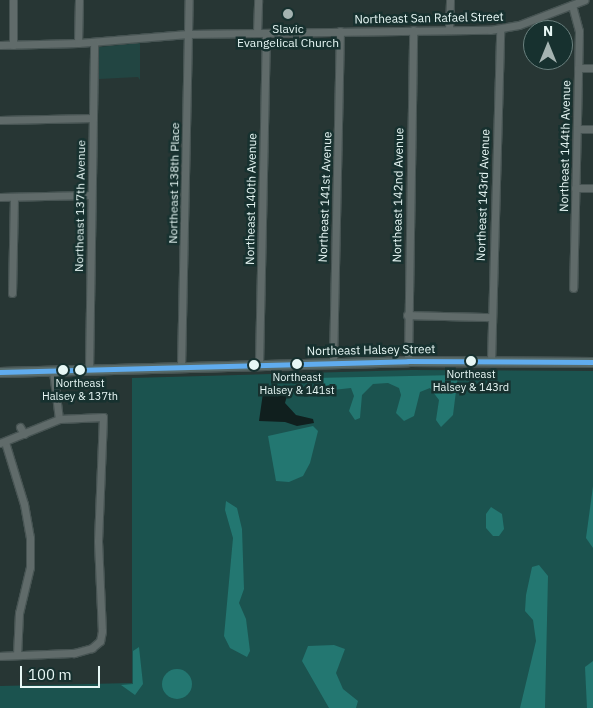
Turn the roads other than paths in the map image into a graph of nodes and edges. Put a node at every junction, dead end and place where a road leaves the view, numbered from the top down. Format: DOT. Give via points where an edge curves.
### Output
graph roads {
  1 [pos="13,0"];
  2 [pos="78,0"];
  3 [pos="189,0"];
  4 [pos="258,0"];
  5 [pos="450,0"];
  6 [pos="578,2"];
  7 [pos="500,29"];
  8 [pos="413,30"];
  9 [pos="449,30"];
  10 [pos="340,31"];
  11 [pos="257,33"];
  12 [pos="266,33"];
  13 [pos="188,34"];
  14 [pos="94,42"];
  15 [pos="78,43"];
  16 [pos="0,45"];
  17 [pos="13,45"];
  18 [pos="578,68"];
  19 [pos="593,68"];
  20 [pos="93,118"];
  21 [pos="0,120"];
  22 [pos="577,129"];
  23 [pos="593,129"];
  24 [pos="576,188"];
  25 [pos="593,188"];
  26 [pos="90,195"];
  27 [pos="0,197"];
  28 [pos="14,197"];
  29 [pos="573,288"];
  30 [pos="12,293"];
  31 [pos="407,316"];
  32 [pos="491,316"];
  33 [pos="408,361"];
  34 [pos="491,361"];
  35 [pos="593,362"];
  36 [pos="333,363"];
  37 [pos="259,365"];
  38 [pos="181,367"];
  39 [pos="89,370"];
  40 [pos="53,371"];
  41 [pos="0,372"];
  42 [pos="58,419"];
  43 [pos="2,442"];
  44 [pos="17,655"];
  45 [pos="0,656"];
  1 -- 17 [label="street"];
  2 -- 15 [label="street"];
  3 -- 13 [label="street, Northeast 138th Place"];
  4 -- 11 [label="street"];
  5 -- 9 [label="street"];
  6 -- 7 [label="street, Northeast San Rafael Street" via="527,23"];
  6 -- 18 [label="street, Northeast 144th Avenue"];
  7 -- 9 [label="street, Northeast San Rafael Street"];
  7 -- 32 [label="street, Northeast 143rd Avenue"];
  8 -- 9 [label="street, Northeast San Rafael Street"];
  8 -- 10 [label="street, Northeast San Rafael Street"];
  8 -- 31 [label="street, Northeast 142nd Avenue"];
  10 -- 12 [label="street, Northeast San Rafael Street"];
  10 -- 36 [label="street, Northeast 141st Avenue"];
  11 -- 12 [label="street, Northeast San Rafael Street"];
  11 -- 13 [label="street, Northeast San Rafael Street"];
  12 -- 37 [label="street, Northeast 140th Avenue"];
  13 -- 14 [label="street, Northeast San Rafael Street"];
  13 -- 38 [label="street, Northeast 138th Place"];
  14 -- 15 [label="street, Northeast San Rafael Street"];
  14 -- 20 [label="street, Northeast 137th Avenue"];
  15 -- 17 [label="street, Northeast San Rafael Street"];
  16 -- 17 [label="street, Northeast San Rafael Street"];
  18 -- 19 [label="street"];
  18 -- 22 [label="street, Northeast 144th Avenue"];
  20 -- 21 [label="street"];
  20 -- 26 [label="street, Northeast 137th Avenue"];
  22 -- 23 [label="street"];
  22 -- 24 [label="street, Northeast 144th Avenue"];
  24 -- 25 [label="street"];
  24 -- 29 [label="street, Northeast 144th Avenue"];
  26 -- 28 [label="street"];
  26 -- 39 [label="street, Northeast 137th Avenue"];
  27 -- 28 [label="street"];
  28 -- 30 [label="street"];
  31 -- 32 [label="street"];
  31 -- 33 [label="street, Northeast 142nd Avenue"];
  32 -- 34 [label="street, Northeast 143rd Avenue"];
  33 -- 34 [label="main road, Northeast Halsey Street"];
  33 -- 36 [label="main road, Northeast Halsey Street"];
  34 -- 35 [label="main road, Northeast Halsey Street"];
  36 -- 37 [label="main road, Northeast Halsey Street"];
  37 -- 38 [label="main road, Northeast Halsey Street"];
  38 -- 39 [label="main road, Northeast Halsey Street"];
  39 -- 40 [label="main road, Northeast Halsey Street"];
  40 -- 41 [label="main road, Northeast Halsey Street"];
  40 -- 42 [label="street"];
  42 -- 43 [label="street" via="22,431"];
  42 -- 44 [label="street" via="103,417 98,541 101,637 96,646 85,651"];
  43 -- 44 [label="street" via="24,504 30,538 30,567 19,613"];
  44 -- 45 [label="street"];
}
